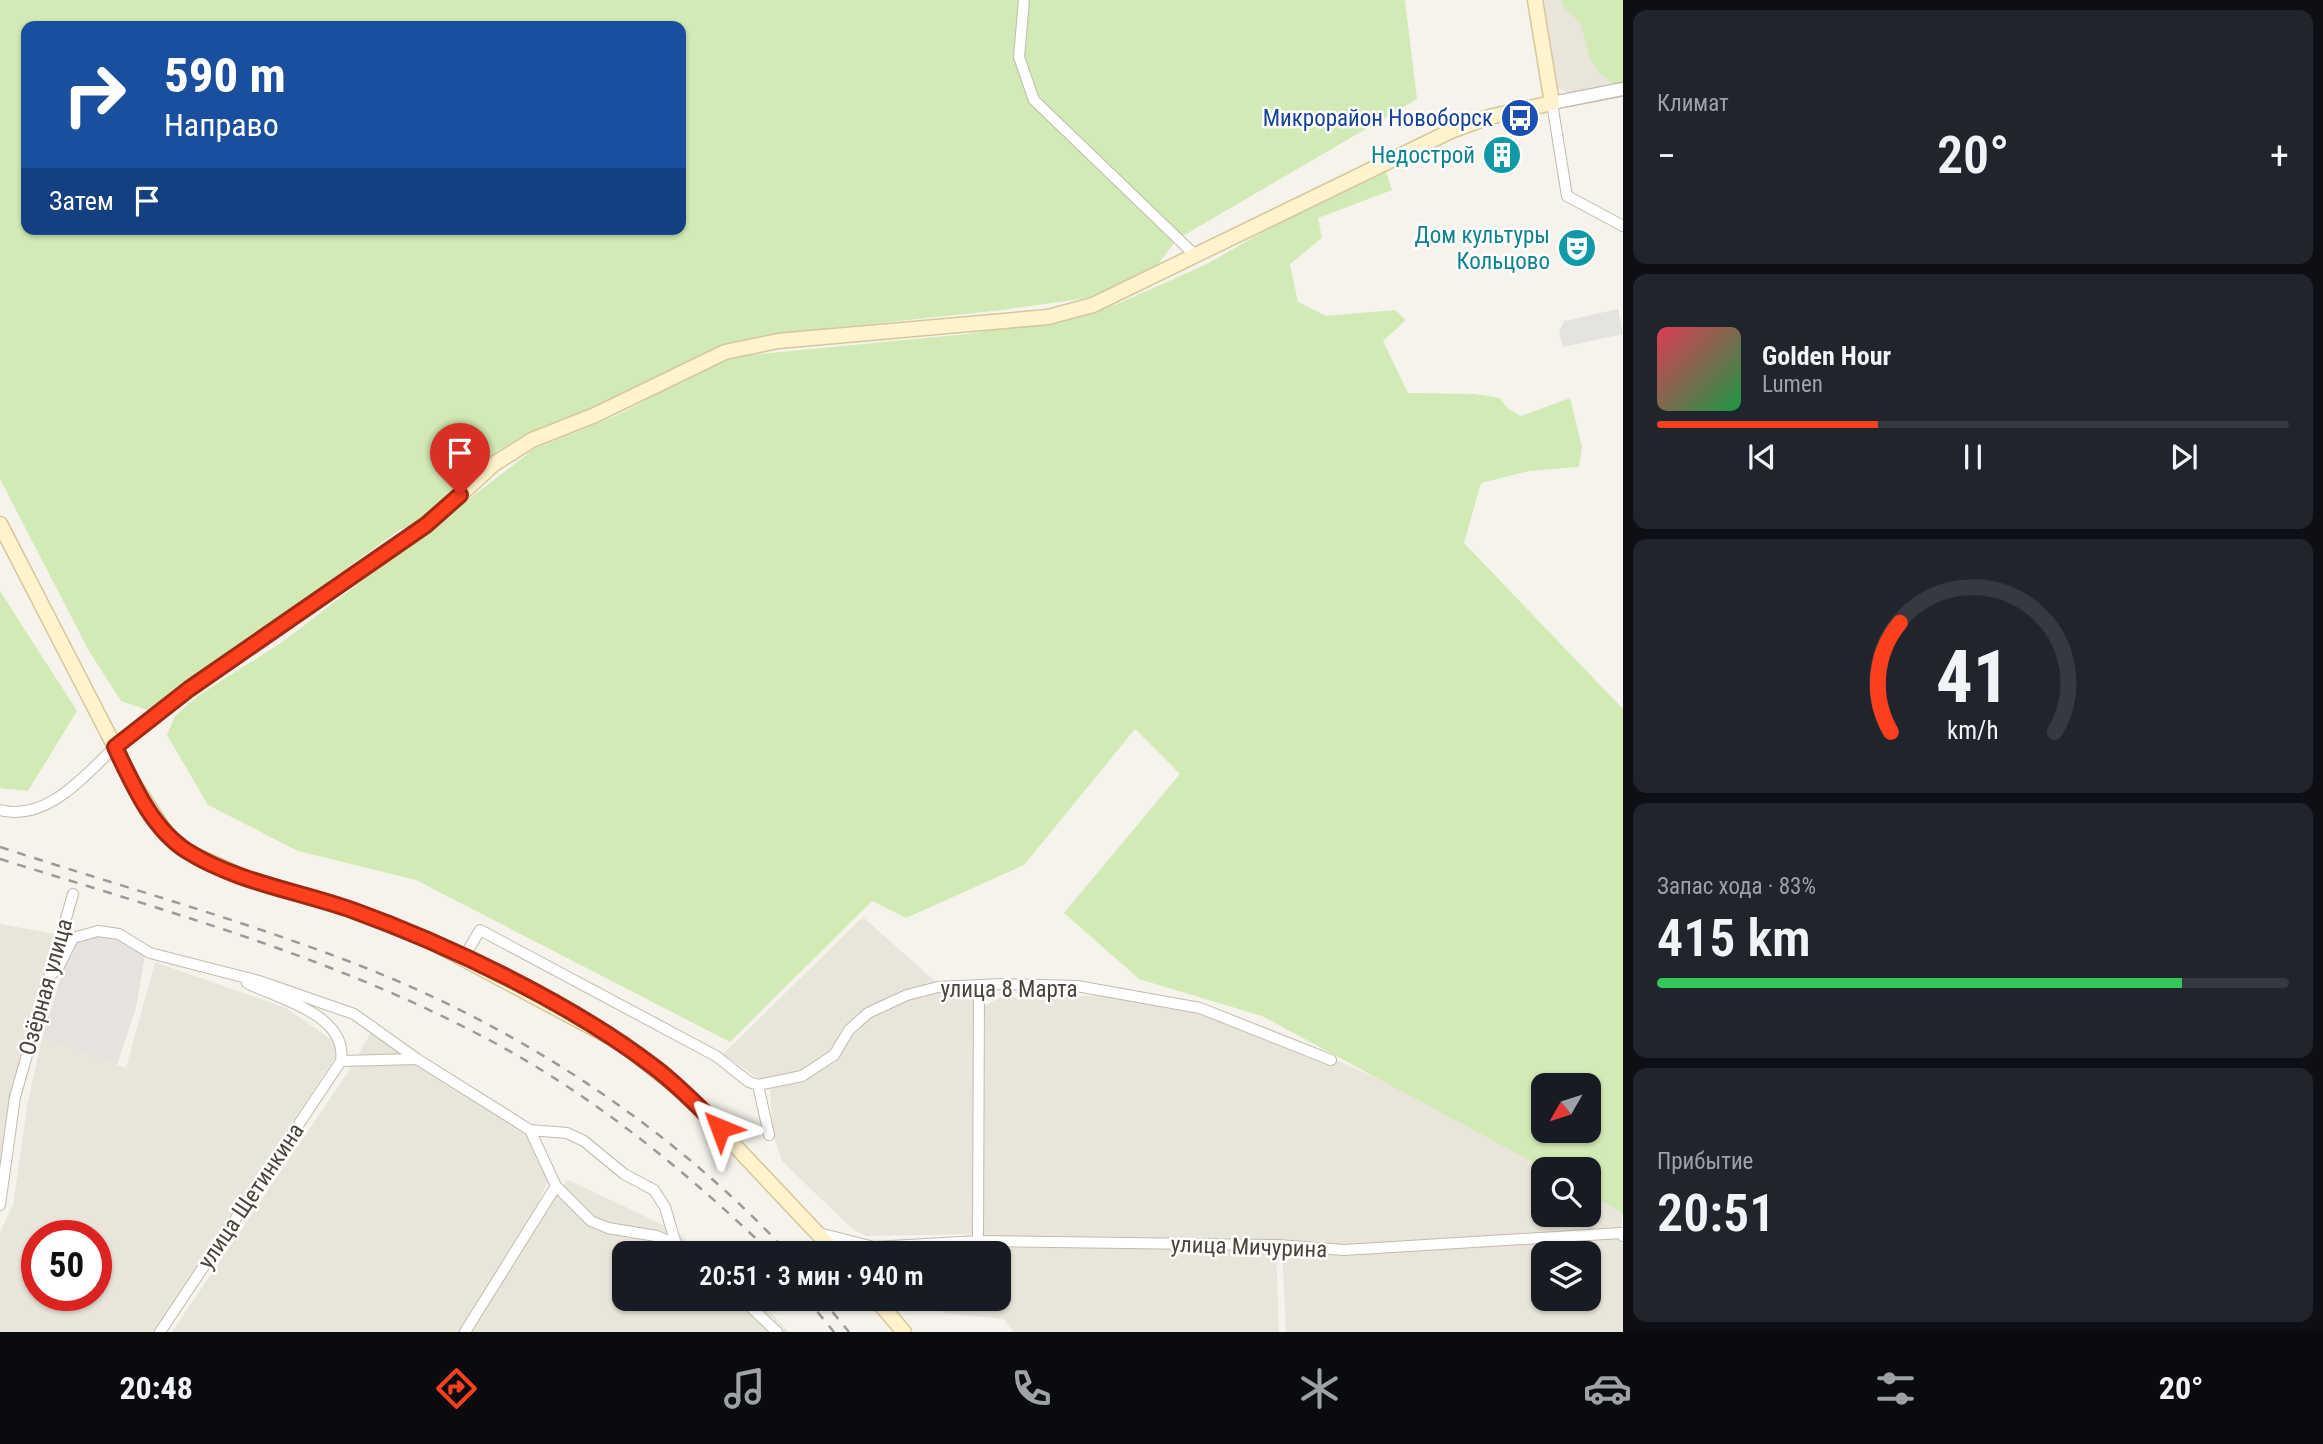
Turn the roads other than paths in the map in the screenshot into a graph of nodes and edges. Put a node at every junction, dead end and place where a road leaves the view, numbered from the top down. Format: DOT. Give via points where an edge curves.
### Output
graph roads {
  1 [pos="1024,0"];
  2 [pos="1535,0"];
  3 [pos="1623,89"];
  4 [pos="1552,103"];
  5 [pos="1623,226"];
  6 [pos="1196,256"];
  7 [pos="0,524"];
  8 [pos="115,747"];
  9 [pos="0,810"];
  10 [pos="73,894"];
  11 [pos="464,957"];
  12 [pos="50,977"];
  13 [pos="236,977"];
  14 [pos="979,986"];
  15 [pos="417,1059"];
  16 [pos="1331,1060"];
  17 [pos="341,1061"];
  18 [pos="758,1085"];
  19 [pos="530,1130"];
  20 [pos="769,1135"];
  21 [pos="556,1186"];
  22 [pos="0,1205"];
  23 [pos="816,1232"];
  24 [pos="1623,1236"];
  25 [pos="668,1241"];
  26 [pos="675,1241"];
  27 [pos="824,1241"];
  28 [pos="844,1241"];
  29 [pos="978,1241"];
  30 [pos="1011,1241"];
  31 [pos="754,1311"];
  32 [pos="886,1311"];
  33 [pos="160,1332"];
  34 [pos="465,1332"];
  35 [pos="776,1332"];
  36 [pos="904,1332"];
  1 -- 6 [label="street" via="1019,57 1034,100"];
  2 -- 4 [label="main road"];
  3 -- 4 [label="street"];
  4 -- 5 [label="street" via="1567,196"];
  4 -- 6 [label="main road" via="1451,131"];
  6 -- 8 [label="main road" via="1093,305 1048,317 778,341 725,352 532,440 504,458 426,525 189,689"];
  7 -- 8 [label="main road"];
  8 -- 9 [label="street" via="45,807 26,813"];
  8 -- 11 [label="main road" via="150,813 187,851 246,878 351,910"];
  10 -- 12 [label="street, Озёрная улица"];
  11 -- 18 [label="street" via="480,930 716,1056"];
  11 -- 23 [label="main road" via="623,1044 656,1068"];
  12 -- 13 [label="street" via="73,938 98,931 119,934 150,953"];
  12 -- 22 [label="street, Озёрная улица" via="15,1097"];
  13 -- 15 [label="street" via="354,1014"];
  13 -- 17 [label="street" via="309,1010 338,1041 343,1050"];
  14 -- 16 [label="street, улица 8 Марта" via="1077,986 1200,1008"];
  14 -- 18 [label="street, улица 8 Марта" via="938,986 907,995 868,1013 834,1055 802,1076"];
  14 -- 29 [label="street"];
  15 -- 17 [label="street"];
  15 -- 19 [label="street"];
  17 -- 33 [label="street, улица Щетинкина"];
  18 -- 20 [label="street"];
  19 -- 21 [label="street"];
  19 -- 26 [label="street" via="567,1133 654,1190 665,1207"];
  21 -- 25 [label="street" via="591,1221"];
  21 -- 34 [label="street"];
  23 -- 27 [label="main road"];
  23 -- 28 [label="street, улица Мичурина"];
  24 -- 30 [label="street, улица Мичурина" via="1344,1250"];
  31 -- 35 [label="street"];
  32 -- 36 [label="main road"];
}
